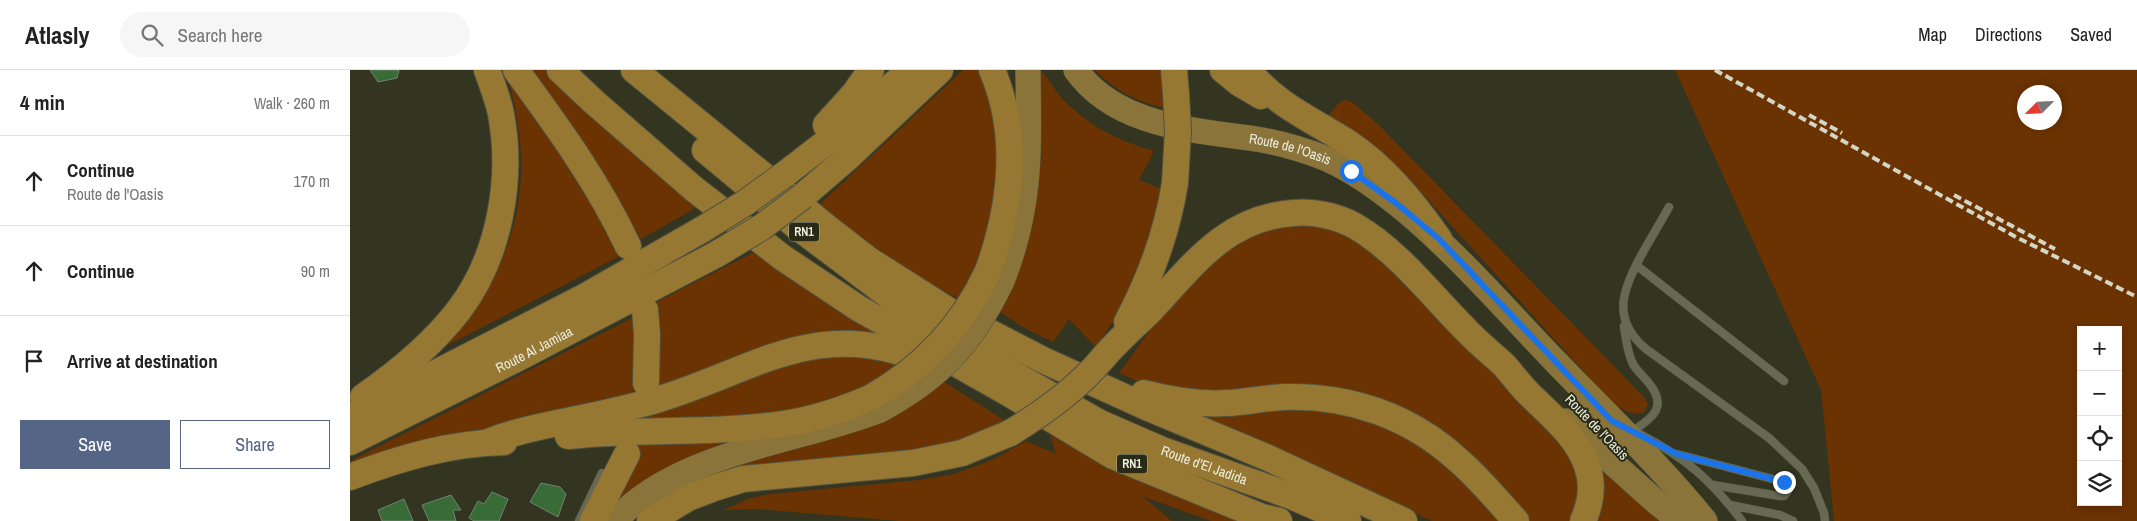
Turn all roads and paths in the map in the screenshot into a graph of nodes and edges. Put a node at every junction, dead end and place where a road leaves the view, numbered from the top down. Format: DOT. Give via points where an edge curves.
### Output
graph roads {
  1 [pos="487,70"];
  2 [pos="516,70"];
  3 [pos="560,70"];
  4 [pos="612,70"];
  5 [pos="634,70"];
  6 [pos="659,70"];
  7 [pos="871,70"];
  8 [pos="910,70"];
  9 [pos="940,70"];
  10 [pos="992,70"];
  11 [pos="1028,70"];
  12 [pos="1058,70"];
  13 [pos="1076,70"];
  14 [pos="1223,70"];
  15 [pos="1248,70"];
  16 [pos="1175,82"];
  17 [pos="1283,104"];
  18 [pos="697,120"];
  19 [pos="785,174"];
  20 [pos="1669,207"];
  21 [pos="1439,239"];
  22 [pos="628,246"];
  23 [pos="1636,265"];
  24 [pos="995,276"];
  25 [pos="645,310"];
  26 [pos="1624,317"];
  27 [pos="1109,351"];
  28 [pos="1044,360"];
  29 [pos="1504,366"];
  30 [pos="1784,381"];
  31 [pos="646,383"];
  32 [pos="1011,383"];
  33 [pos="875,404"];
  34 [pos="350,406"];
  35 [pos="350,417"];
  36 [pos="1623,426"];
  37 [pos="350,442"];
  38 [pos="488,442"];
  39 [pos="627,454"];
  40 [pos="1677,454"];
  41 [pos="602,474"];
  42 [pos="350,477"];
  43 [pos="1713,485"];
  44 [pos="1730,505"];
  45 [pos="1271,519"];
  46 [pos="579,521"];
  47 [pos="593,521"];
  48 [pos="615,521"];
  49 [pos="650,521"];
  50 [pos="1348,521"];
  51 [pos="1404,521"];
  52 [pos="1516,521"];
  53 [pos="1583,521"];
  54 [pos="1682,521"];
  55 [pos="1705,521"];
  56 [pos="1742,521"];
  57 [pos="1793,521"];
  58 [pos="1824,521"];
  1 -- 34 [label="highway" via="501,112 505,156 503,195 490,250 460,309 438,336 380,386"];
  2 -- 22 [label="highway" via="596,184"];
  3 -- 32 [label="highway, RN1" via="694,189 783,258 858,308"];
  4 -- 32 [label="highway, RN1" via="822,246"];
  5 -- 18 [label="highway"];
  6 -- 18 [label="highway"];
  7 -- 19 [label="highway"];
  8 -- 19 [label="highway, Route Al Jamiaa" via="833,138"];
  9 -- 37 [label="highway, Route Al Jamiaa, bridge" via="803,196 762,227 717,254 518,358"];
  10 -- 24 [label="highway" via="1002,96 1010,160 1007,203"];
  11 -- 24 [label="main road" via="1027,188 1018,235"];
  12 -- 54 [label="main road, Route de l'Oasis" via="1093,108 1130,130 1286,161 1343,184 1373,203 1411,235 1619,450"];
  13 -- 21 [label="main road, Route de l'Oasis" via="1106,99 1148,119 1171,126 1264,141 1328,159 1375,187"];
  14 -- 17 [label="highway" via="1253,91"];
  15 -- 17 [label="highway"];
  16 -- 27 [label="highway, bridge" via="1178,130 1175,183 1169,216 1158,255 1139,301"];
  17 -- 21 [label="highway" via="1348,143 1378,166 1411,201"];
  18 -- 28 [label="highway" via="869,260 954,314"];
  19 -- 35 [label="highway, Route Al Jamiaa, bridge" via="703,229 586,296"];
  20 -- 23 [label="lane"];
  21 -- 36 [label="main road, Route de l'Oasis"];
  23 -- 26 [label="lane" via="1622,303"];
  23 -- 30 [label="lane"];
  24 -- 33 [label="highway, bridge" via="947,338 919,366 887,389"];
  25 -- 31 [label="highway"];
  26 -- 36 [label="lane" via="1630,356 1649,383 1658,408 1654,416"];
  26 -- 58 [label="lane" via="1636,340 1769,438 1802,470 1814,488"];
  27 -- 29 [label="highway" via="1224,236 1265,217 1295,212 1325,215 1353,225 1382,245"];
  27 -- 49 [label="highway, bridge" via="1086,378 1057,402 1010,433 962,452 913,464 744,479 688,498"];
  28 -- 51 [label="highway"];
  28 -- 52 [label="highway" via="1140,392 1182,402 1226,403 1306,397 1345,402 1383,412 1442,446"];
  29 -- 53 [label="highway" via="1557,421 1587,465 1592,489"];
  29 -- 54 [label="main road" via="1655,501"];
  32 -- 38 [label="highway" via="962,378 897,350 860,344 825,344 776,354 654,401 517,432"];
  32 -- 45 [label="highway, Route d'El Jadida / RN1" via="1113,456"];
  32 -- 50 [label="highway, Route d'El Jadida / RN1" via="1128,436 1291,496"];
  33 -- 38 [label="highway" via="782,424 616,431"];
  33 -- 48 [label="main road" via="835,426 696,467 649,492"];
  36 -- 40 [label="lane"];
  36 -- 55 [label="main road, Route de l'Oasis"];
  38 -- 42 [label="highway" via="432,451"];
  39 -- 47 [label="highway"];
  40 -- 43 [label="lane"];
  40 -- 43 [label="lane" via="1784,482 1788,491 1780,496"];
  41 -- 46 [label="lane"];
  43 -- 44 [label="lane"];
  44 -- 56 [label="lane"];
  44 -- 57 [label="lane" via="1780,515"];
}
